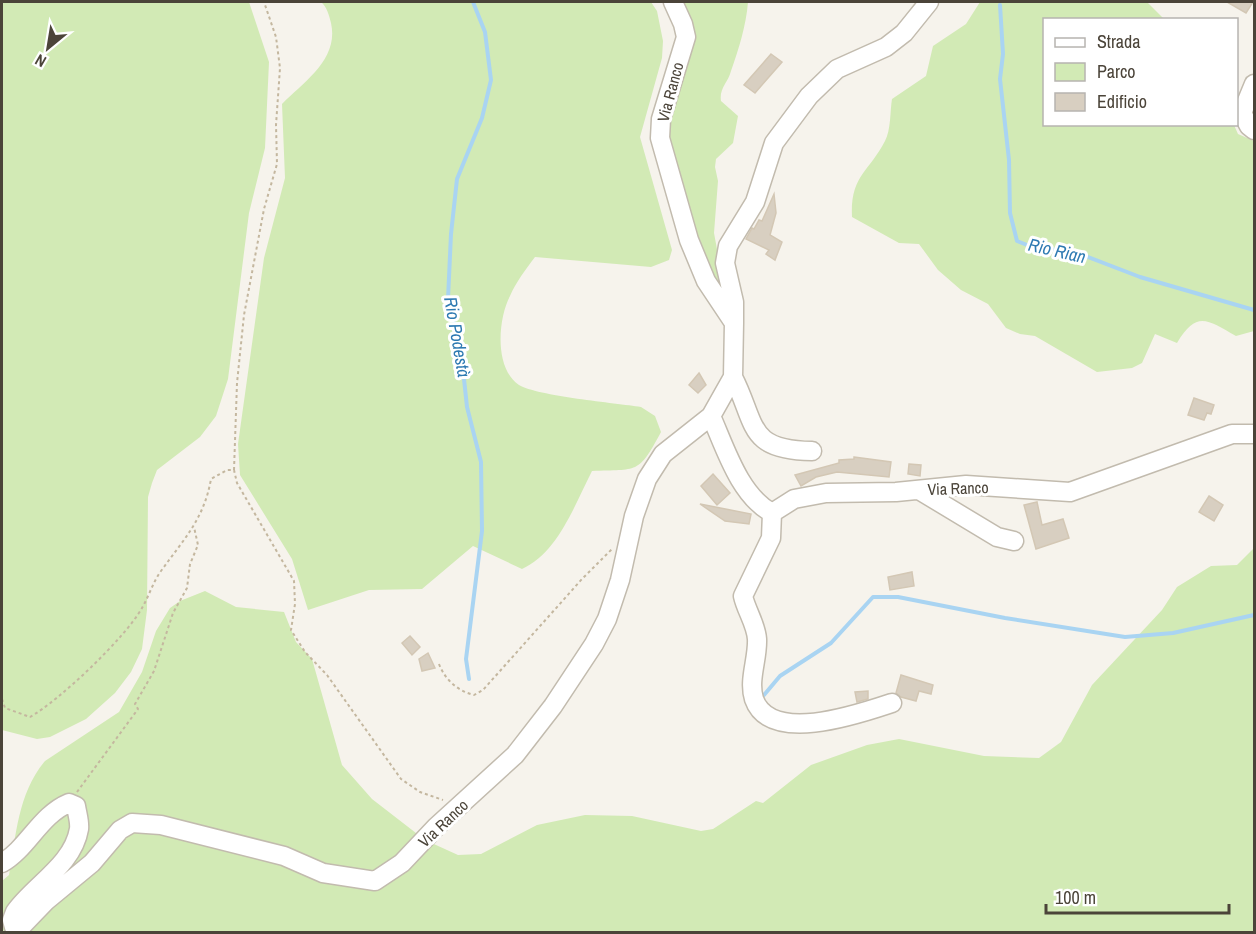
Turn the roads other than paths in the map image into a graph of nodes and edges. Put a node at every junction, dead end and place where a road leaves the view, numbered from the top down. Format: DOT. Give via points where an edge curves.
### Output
graph roads {
  1 [pos="673,2"];
  2 [pos="929,2"];
  3 [pos="1254,84"];
  4 [pos="1254,130"];
  5 [pos="734,323"];
  6 [pos="733,377"];
  7 [pos="711,416"];
  8 [pos="1254,434"];
  9 [pos="812,451"];
  10 [pos="919,490"];
  11 [pos="772,513"];
  12 [pos="1014,541"];
  13 [pos="892,703"];
  14 [pos="2,863"];
  15 [pos="19,931"];
  1 -- 5 [label="street, Via Ranco" via="686,37 661,119 660,138 689,240 706,281"];
  2 -- 5 [label="street" via="904,33 837,69 809,96 774,143 755,202 728,246 725,263 734,302"];
  3 -- 4 [label="street" via="1242,113"];
  5 -- 6 [label="street, Via Ranco"];
  6 -- 7 [label="street, Via Ranco"];
  6 -- 9 [label="street" via="755,432 782,450"];
  7 -- 11 [label="street" via="733,467 760,504"];
  7 -- 15 [label="street, Via Ranco" via="663,454 646,479 607,619 594,644 515,756 402,863 375,881 323,873 284,856 160,825 132,823 120,830 92,863 60,888"];
  8 -- 10 [label="street, Via Ranco" via="1232,434 1082,490 966,484"];
  10 -- 11 [label="street, Via Ranco" via="826,493 794,499"];
  10 -- 12 [label="street" via="997,537"];
  11 -- 13 [label="street" via="771,538 743,596 757,637 752,686 761,713 774,721 808,723 835,720"];
  14 -- 15 [label="street" via="14,856 62,806 76,806 79,829 74,844 55,871 15,912 12,920"];
}
